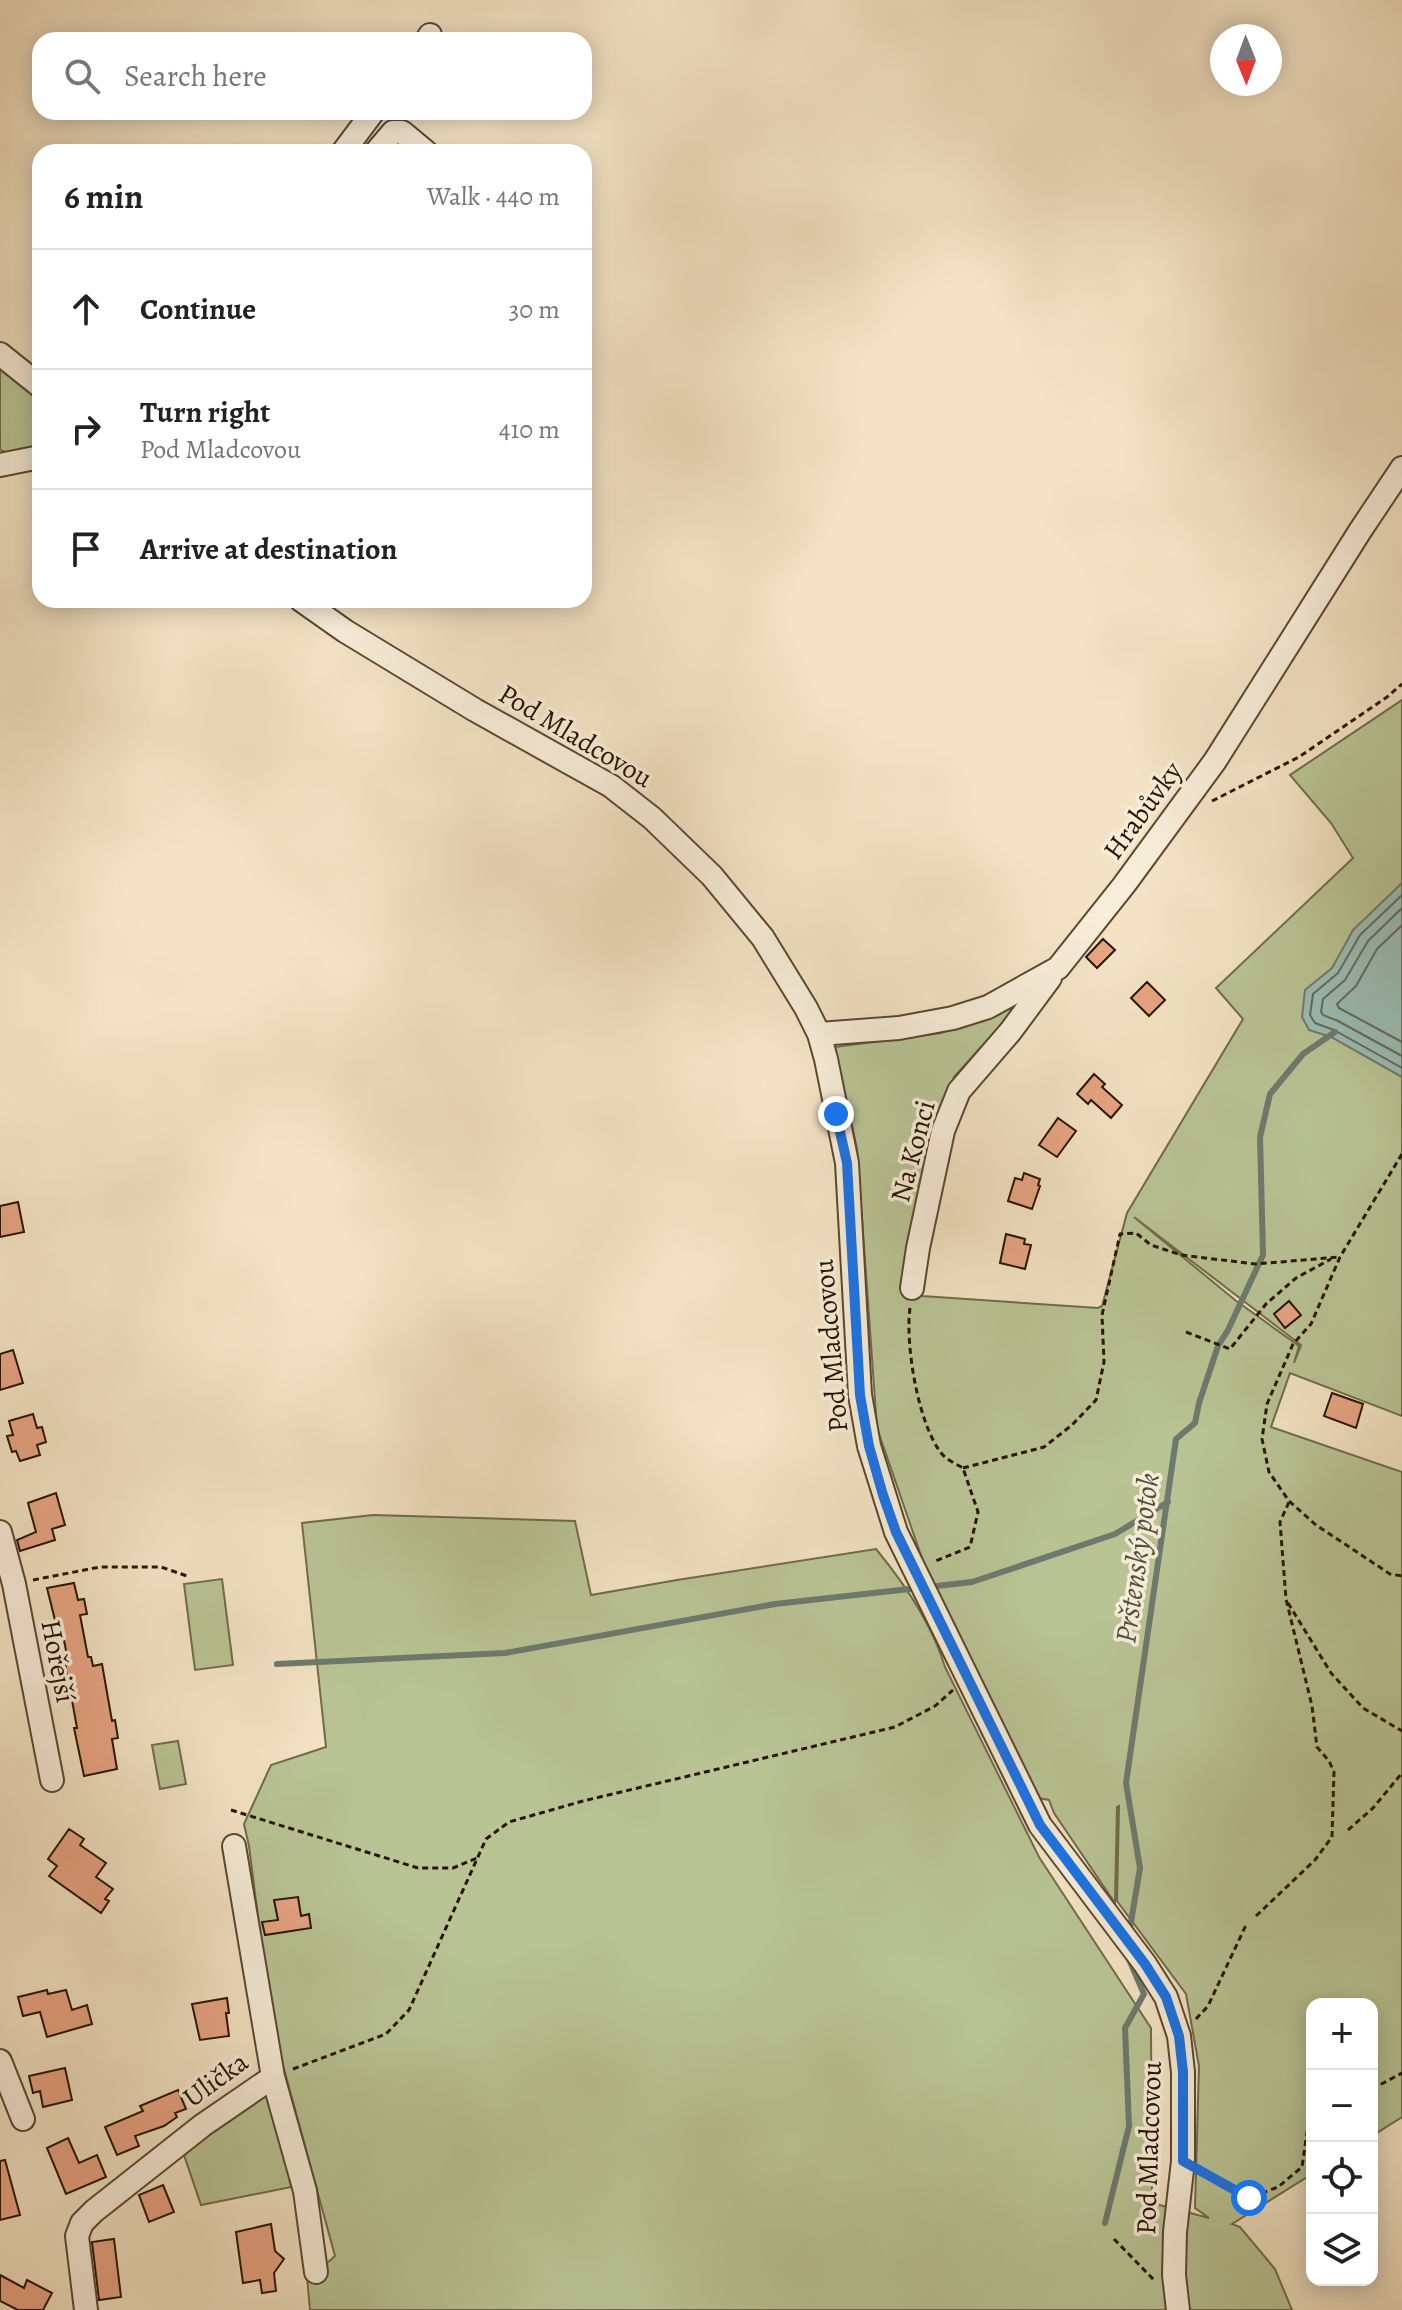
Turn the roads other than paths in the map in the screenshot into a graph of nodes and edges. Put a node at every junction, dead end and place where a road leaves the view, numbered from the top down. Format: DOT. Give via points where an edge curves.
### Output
graph roads {
  1 [pos="367,120"];
  2 [pos="349,144"];
  3 [pos="383,144"];
  4 [pos="416,144"];
  5 [pos="0,354"];
  6 [pos="32,380"];
  7 [pos="32,459"];
  8 [pos="0,465"];
  9 [pos="1402,468"];
  10 [pos="312,608"];
  11 [pos="1058,968"];
  12 [pos="819,1034"];
  13 [pos="912,1288"];
  14 [pos="0,1532"];
  15 [pos="3,1555"];
  16 [pos="52,1780"];
  17 [pos="234,1846"];
  18 [pos="0,2061"];
  19 [pos="273,2077"];
  20 [pos="23,2119"];
  21 [pos="316,2272"];
  22 [pos="86,2310"];
  23 [pos="1178,2310"];
  1 -- 2 [label="street"];
  3 -- 4 [label="street" via="393,132 402,132"];
  5 -- 6 [label="street"];
  7 -- 8 [label="street"];
  9 -- 11 [label="street, Hrabůvky" via="1215,761"];
  10 -- 12 [label="street, Pod Mladcovou" via="611,786 652,818 712,876 763,938"];
  11 -- 12 [label="street, Hrabůvky" via="988,1007 953,1018"];
  11 -- 13 [label="street, Na Konci" via="959,1091 943,1131"];
  12 -- 23 [label="street, Pod Mladcovou" via="847,1163 860,1395 869,1446 896,1532 1040,1825 1145,1964 1166,1997 1179,2036 1183,2161 1175,2232"];
  14 -- 15 [label="street, Hořejší"];
  15 -- 16 [label="street, Hořejší" via="18,1602"];
  17 -- 19 [label="street, Ulička"];
  18 -- 20 [label="street"];
  19 -- 21 [label="street" via="305,2191"];
  19 -- 22 [label="street, Ulička" via="203,2125 82,2223 76,2245"];
}
